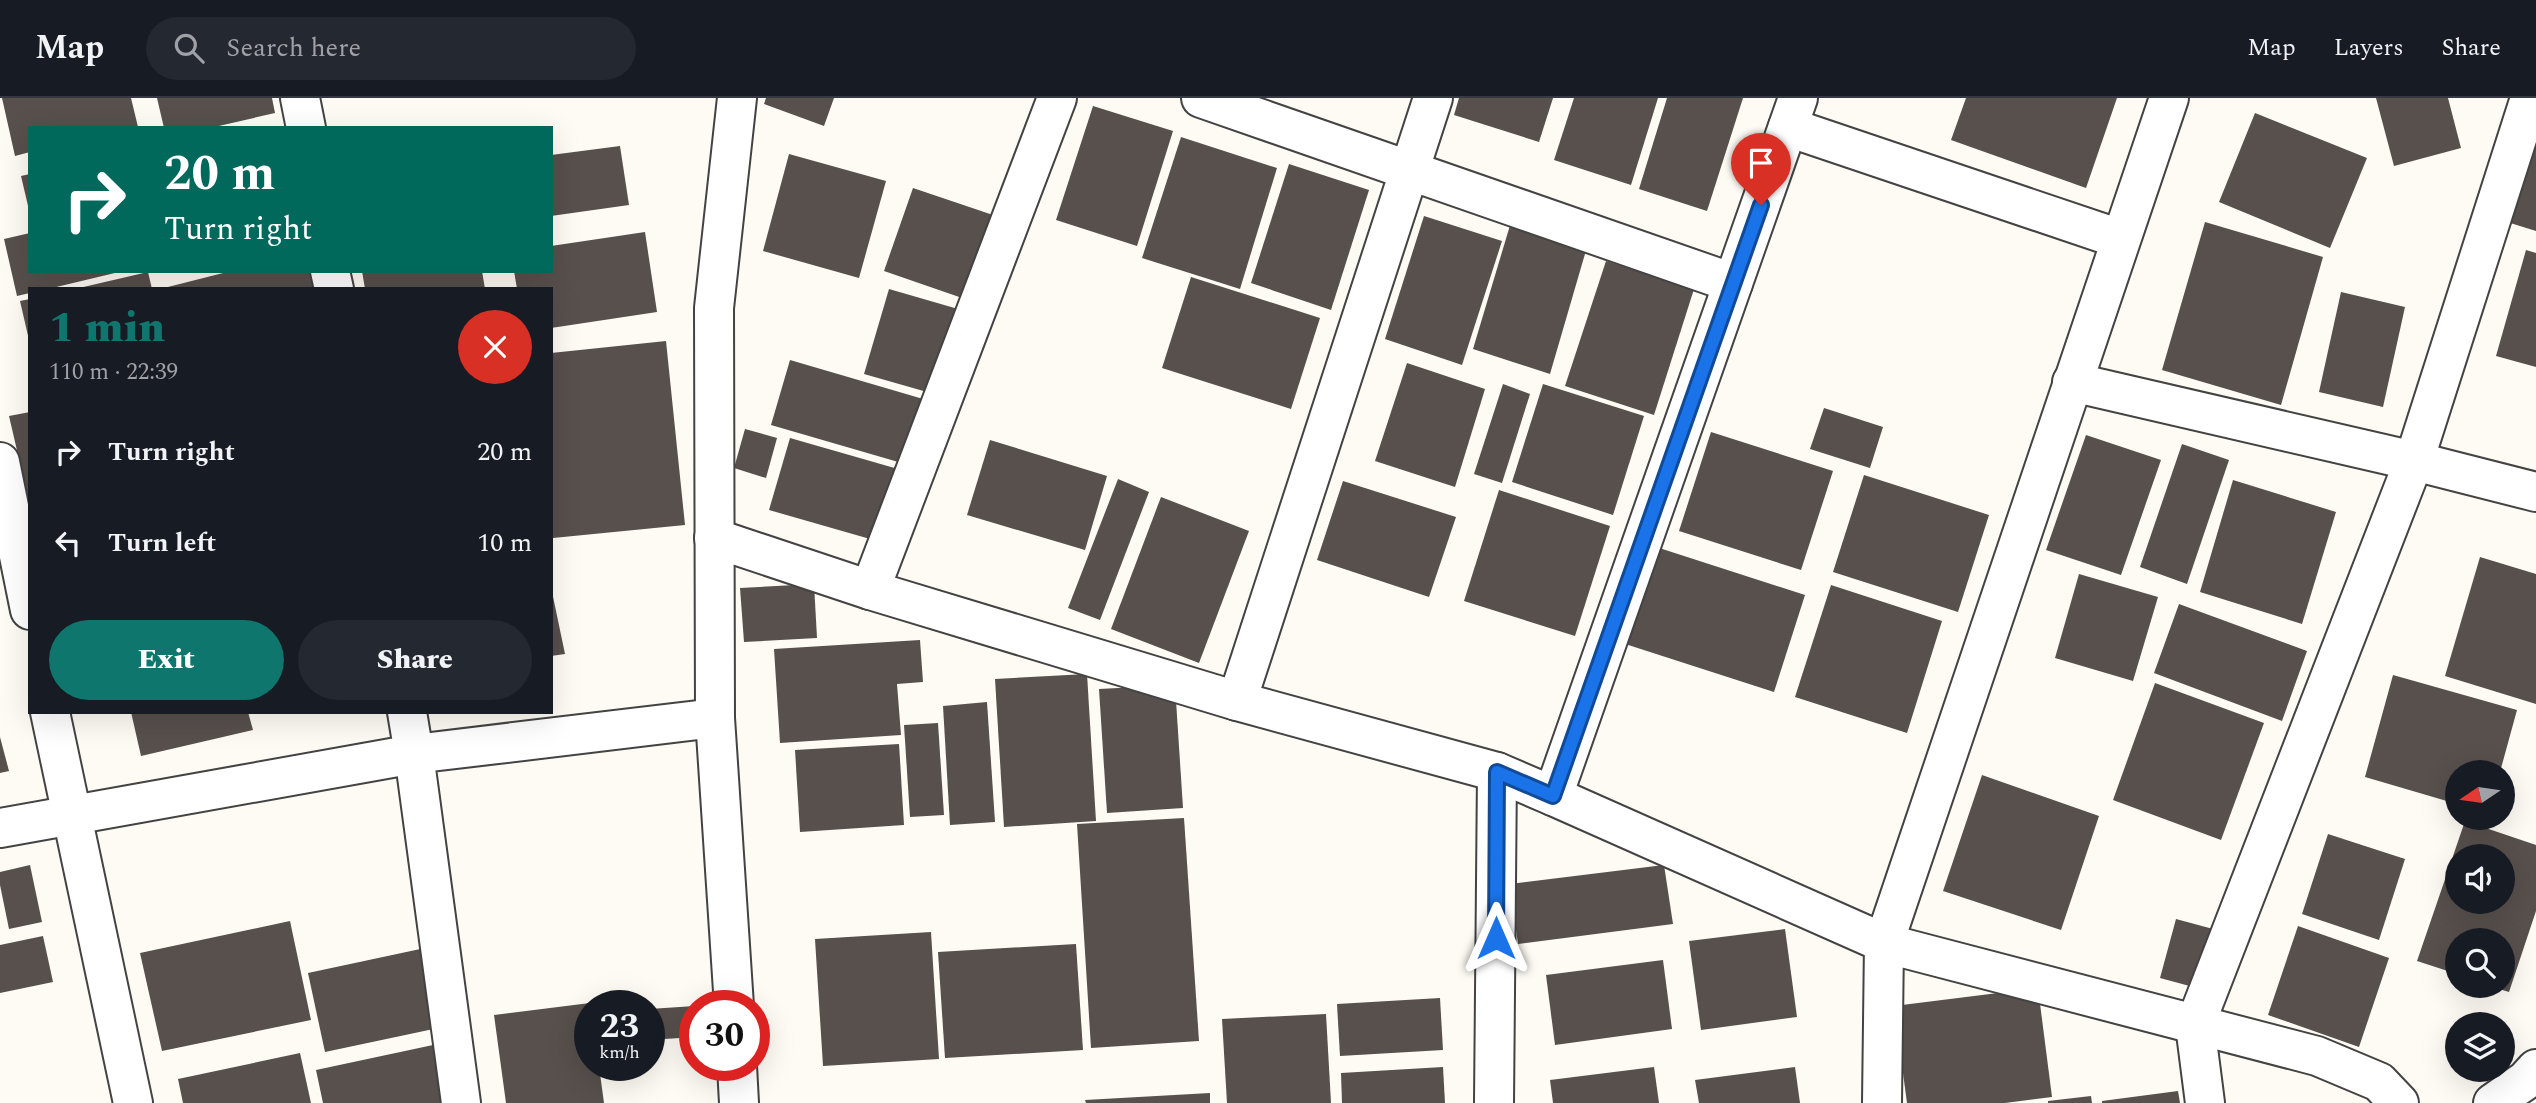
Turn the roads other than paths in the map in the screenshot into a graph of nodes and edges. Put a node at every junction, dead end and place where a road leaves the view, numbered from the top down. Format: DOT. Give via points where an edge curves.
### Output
graph roads {
  1 [pos="300,98"];
  2 [pos="737,98"];
  3 [pos="1057,98"];
  4 [pos="1202,98"];
  5 [pos="1433,98"];
  6 [pos="2169,98"];
  7 [pos="2530,98"];
  8 [pos="1793,112"];
  9 [pos="306,126"];
  10 [pos="1409,170"];
  11 [pos="2120,239"];
  12 [pos="1733,283"];
  13 [pos="2072,382"];
  14 [pos="2414,461"];
  15 [pos="0,462"];
  16 [pos="2536,492"];
  17 [pos="714,538"];
  18 [pos="870,590"];
  19 [pos="28,600"];
  20 [pos="1237,701"];
  21 [pos="50,714"];
  22 [pos="407,714"];
  23 [pos="715,718"];
  24 [pos="414,754"];
  25 [pos="1497,772"];
  26 [pos="1553,796"];
  27 [pos="71,814"];
  28 [pos="0,828"];
  29 [pos="1884,943"];
  30 [pos="733,990"];
  31 [pos="2195,1025"];
  32 [pos="2536,1069"];
  33 [pos="738,1081"];
  34 [pos="134,1103"];
  35 [pos="461,1103"];
  36 [pos="739,1103"];
  37 [pos="1494,1103"];
  38 [pos="1882,1103"];
  39 [pos="2205,1103"];
  40 [pos="2399,1103"];
  41 [pos="2494,1103"];
  1 -- 9 [label="street"];
  2 -- 17 [label="street" via="714,308"];
  3 -- 18 [label="street"];
  4 -- 10 [label="street"];
  5 -- 10 [label="street"];
  6 -- 11 [label="street"];
  7 -- 14 [label="street"];
  8 -- 11 [label="street"];
  8 -- 12 [label="street"];
  10 -- 12 [label="street"];
  10 -- 20 [label="street"];
  11 -- 13 [label="street"];
  12 -- 26 [label="street"];
  13 -- 14 [label="street"];
  13 -- 29 [label="street"];
  14 -- 16 [label="street"];
  14 -- 31 [label="street"];
  15 -- 19 [label="street"];
  17 -- 18 [label="street"];
  17 -- 23 [label="street"];
  18 -- 20 [label="street"];
  20 -- 25 [label="street"];
  21 -- 27 [label="street"];
  22 -- 24 [label="street"];
  23 -- 24 [label="street"];
  23 -- 30 [label="street"];
  24 -- 27 [label="street"];
  24 -- 35 [label="street"];
  25 -- 26 [label="street"];
  25 -- 37 [label="street"];
  26 -- 29 [label="street"];
  27 -- 28 [label="street"];
  27 -- 34 [label="street"];
  29 -- 31 [label="street"];
  29 -- 38 [label="street"];
  31 -- 39 [label="street"];
  31 -- 40 [label="street" via="2317,1056 2379,1082"];
  32 -- 41 [label="street"];
  33 -- 36 [label="street"];
}
